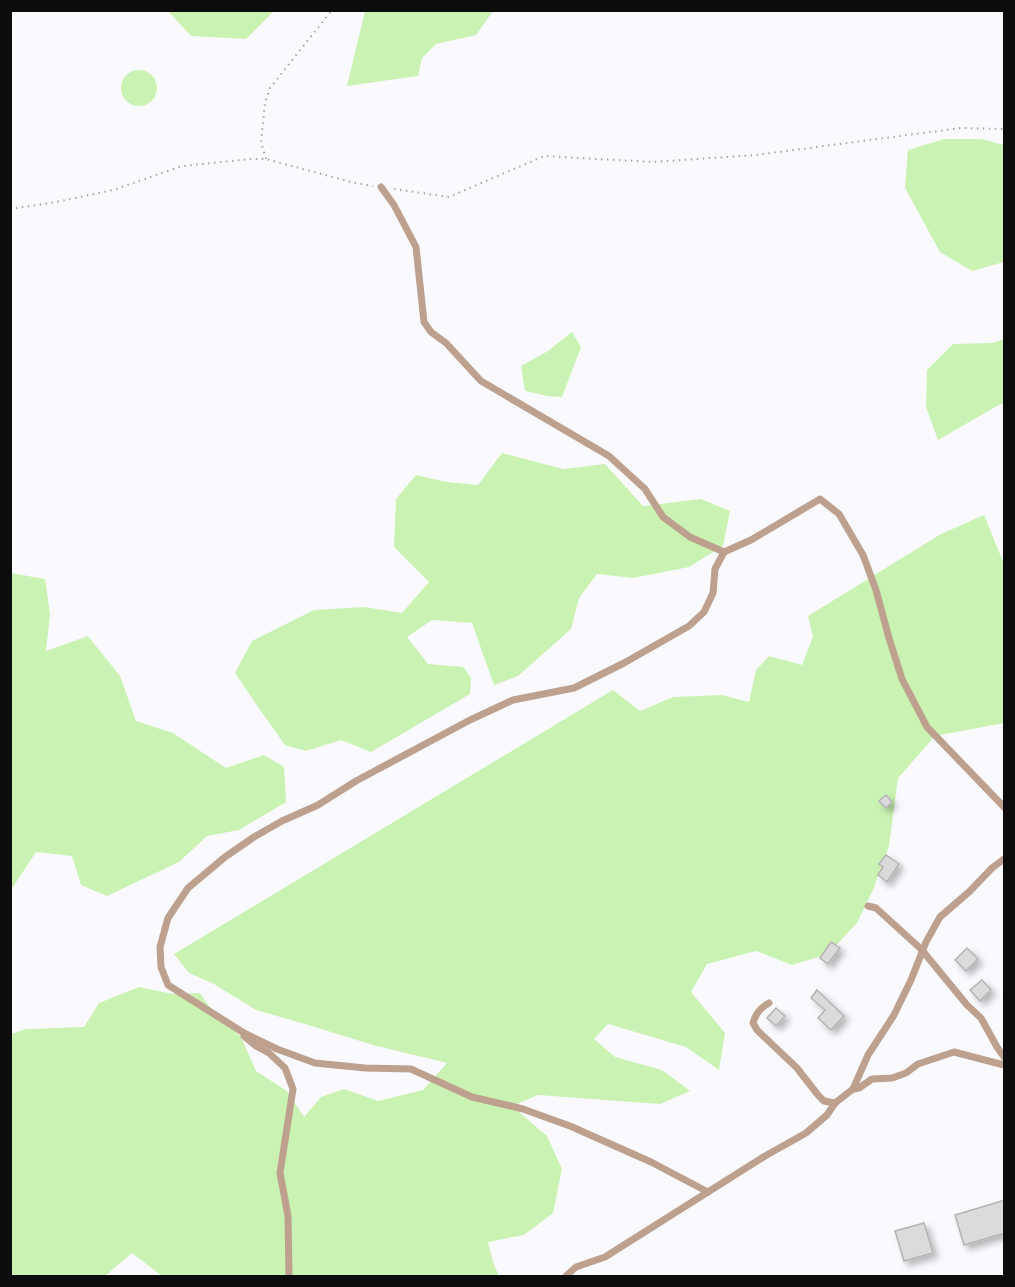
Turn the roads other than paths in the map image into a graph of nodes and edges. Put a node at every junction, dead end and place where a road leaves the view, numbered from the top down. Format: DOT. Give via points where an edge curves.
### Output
graph roads {
  1 [pos="381,187"];
  2 [pos="724,552"];
  3 [pos="1005,807"];
  4 [pos="1005,859"];
  5 [pos="868,906"];
  6 [pos="923,951"];
  7 [pos="769,1003"];
  8 [pos="236,1028"];
  9 [pos="1005,1057"];
  10 [pos="1005,1065"];
  11 [pos="853,1089"];
  12 [pos="835,1103"];
  13 [pos="708,1192"];
  14 [pos="289,1276"];
  15 [pos="566,1276"];
  1 -- 2 [label="lane" via="416,247 424,322 431,332 482,381 609,456 645,489 663,518 690,537"];
  2 -- 3 [label="lane" via="820,499 839,514 863,555 902,679 927,727"];
  2 -- 8 [label="lane" via="715,569 713,594 704,612 689,626 574,688 513,700 419,747 254,837 188,888 168,918 160,947 161,967 168,985"];
  4 -- 6 [label="lane" via="940,918"];
  5 -- 6 [label="lane" via="876,908"];
  6 -- 9 [label="lane" via="981,1018"];
  6 -- 11 [label="lane" via="894,1015 868,1055"];
  7 -- 12 [label="lane" via="755,1014 753,1023 757,1030 797,1068 824,1101"];
  8 -- 13 [label="lane" via="315,1063 411,1069 472,1098 523,1109 570,1126"];
  8 -- 14 [label="lane" via="285,1068 293,1089 279,1173 288,1216"];
  10 -- 11 [label="lane" via="954,1052 918,1064 906,1073 872,1079"];
  11 -- 12 [label="lane"];
  12 -- 13 [label="lane" via="806,1133"];
  13 -- 15 [label="lane" via="605,1257 576,1267"];
}
